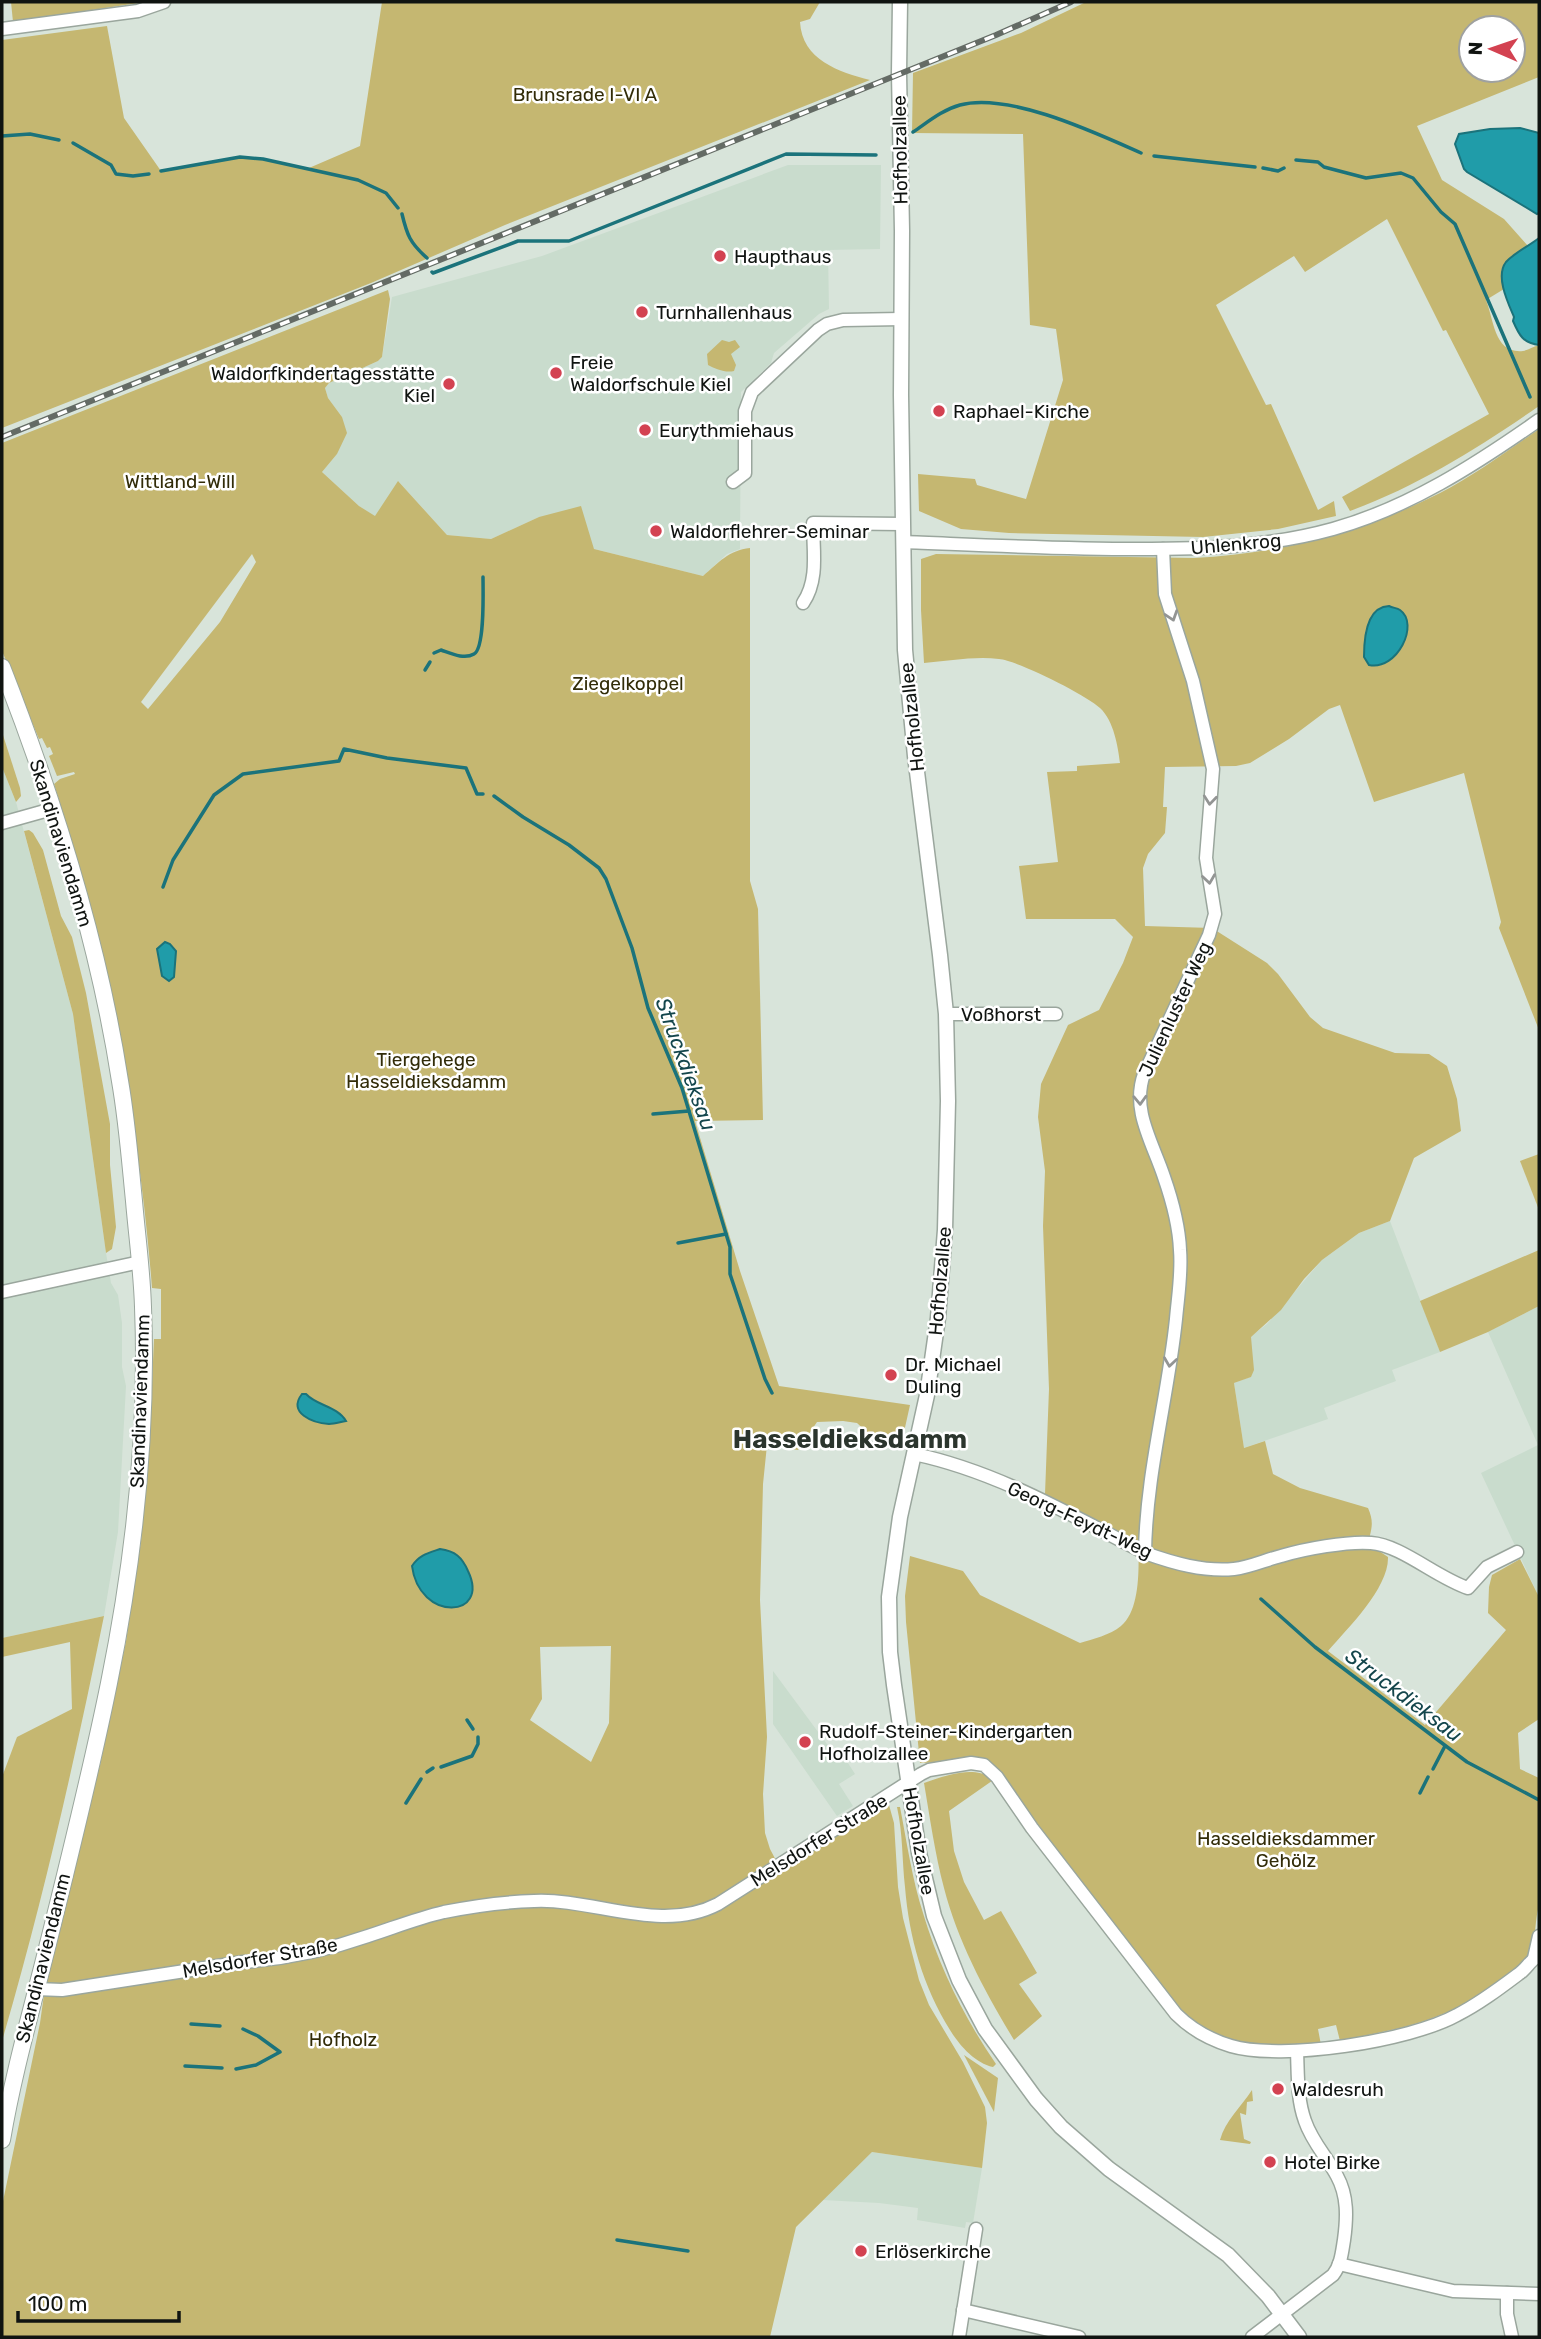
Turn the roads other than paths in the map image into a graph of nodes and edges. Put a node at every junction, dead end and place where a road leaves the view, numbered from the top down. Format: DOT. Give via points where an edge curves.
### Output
graph roads {
  1 [pos="164,2"];
  2 [pos="900,2"];
  3 [pos="2,29"];
  4 [pos="902,319"];
  5 [pos="1539,421"];
  6 [pos="733,482"];
  7 [pos="902,524"];
  8 [pos="903,542"];
  9 [pos="1163,549"];
  10 [pos="803,603"];
  11 [pos="2,667"];
  12 [pos="52,809"];
  13 [pos="2,823"];
  14 [pos="946,1014"];
  15 [pos="1056,1014"];
  16 [pos="139,1262"];
  17 [pos="2,1292"];
  18 [pos="914,1454"];
  19 [pos="1517,1552"];
  20 [pos="1145,1553"];
  21 [pos="909,1781"];
  22 [pos="1539,1936"];
  23 [pos="1537,1957"];
  24 [pos="36,1989"];
  25 [pos="1297,2051"];
  26 [pos="2,2140"];
  27 [pos="976,2229"];
  28 [pos="1339,2264"];
  29 [pos="1507,2293"];
  30 [pos="1539,2294"];
  31 [pos="963,2310"];
  32 [pos="1283,2314"];
  33 [pos="1061,2335"];
  34 [pos="959,2337"];
  35 [pos="1079,2337"];
  36 [pos="1252,2337"];
  37 [pos="1299,2337"];
  38 [pos="1512,2337"];
  1 -- 3 [label="street" via="138,12"];
  2 -- 4 [label="street, Hofholzallee"];
  4 -- 6 [label="street" via="827,324 759,385 748,397 745,411 745,473"];
  4 -- 7 [label="street, Hofholzallee"];
  5 -- 9 [label="street, Uhlenkrog" via="1436,486 1346,525 1228,548"];
  7 -- 8 [label="street, Hofholzallee"];
  7 -- 10 [label="street" via="813,523 813,579"];
  8 -- 9 [label="street, Uhlenkrog"];
  8 -- 14 [label="street, Hofholzallee" via="907,676"];
  9 -- 20 [label="street, Julienluster Weg, one-way" via="1165,594 1193,681 1213,769 1206,858 1215,914 1140,1091 1141,1114 1167,1189 1180,1250 1174,1335 1147,1503"];
  11 -- 12 [label="main road, Skandinaviendamm"];
  12 -- 13 [label="street"];
  12 -- 16 [label="main road, Skandinaviendamm" via="107,1009 121,1082"];
  14 -- 15 [label="street, Voßhorst"];
  14 -- 18 [label="street, Hofholzallee" via="942,1272 929,1383"];
  16 -- 17 [label="street"];
  16 -- 24 [label="main road, Skandinaviendamm" via="143,1388 132,1547 107,1694"];
  18 -- 20 [label="street, Georg-Feydt-Weg" via="984,1475"];
  18 -- 21 [label="street, Hofholzallee" via="889,1597 890,1652"];
  19 -- 20 [label="street, Georg-Feydt-Weg" via="1487,1567 1468,1588 1374,1543 1297,1552 1233,1569 1197,1567"];
  21 -- 24 [label="street, Melsdorfer Straße" via="706,1910 664,1916 554,1901 499,1903 442,1913 333,1947 280,1958 62,1990"];
  21 -- 25 [label="street, Melsdorfer Straße" via="929,1770 984,1765 1182,2020 1233,2047"];
  21 -- 32 [label="street, Hofholzallee" via="920,1861 934,1916 959,1980 992,2040 1061,2127 1109,2169 1228,2255"];
  22 -- 23 [label="street"];
  23 -- 25 [label="street, Melsdorfer Straße" via="1505,1984 1441,2023 1397,2036"];
  24 -- 26 [label="main road, Skandinaviendamm"];
  25 -- 28 [label="street" via="1302,2113 1344,2194 1346,2216"];
  27 -- 31 [label="street"];
  28 -- 29 [label="street" via="1453,2291"];
  28 -- 32 [label="street" via="1328,2279"];
  29 -- 30 [label="street"];
  29 -- 38 [label="street"];
  31 -- 33 [label="street"];
  31 -- 34 [label="street"];
  32 -- 36 [label="street"];
  32 -- 37 [label="street, Hofholzallee"];
  33 -- 35 [label="street"];
}
